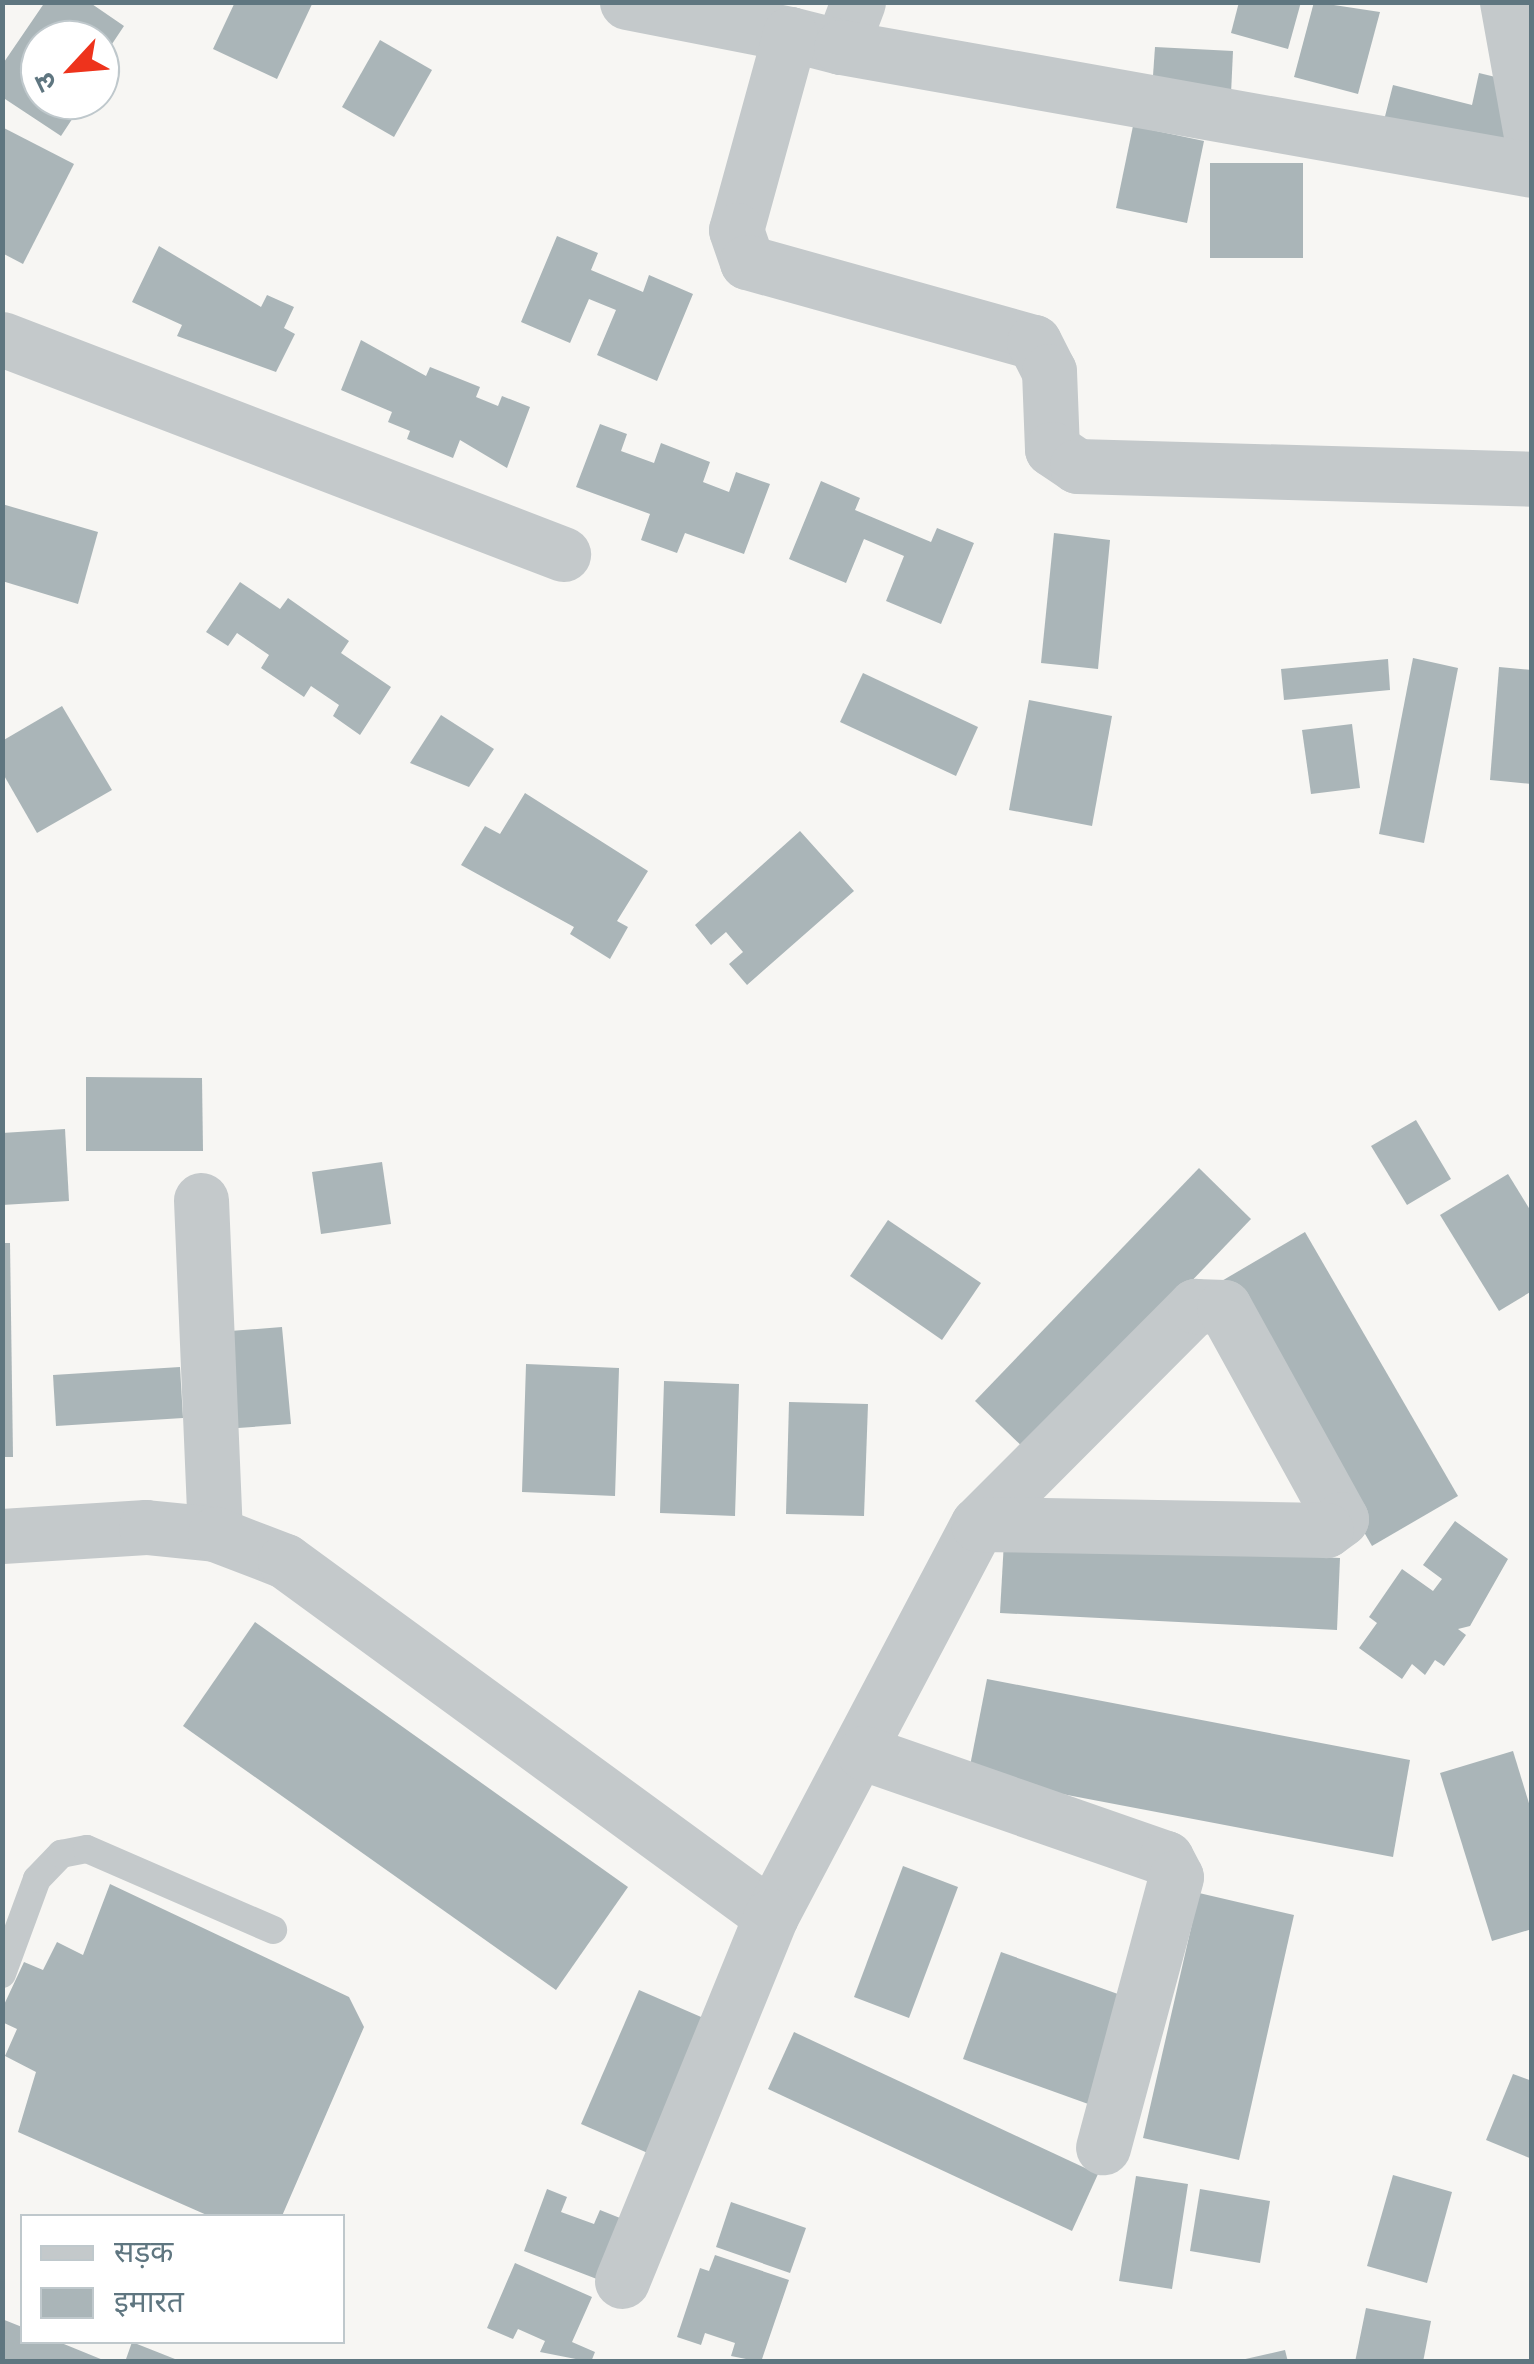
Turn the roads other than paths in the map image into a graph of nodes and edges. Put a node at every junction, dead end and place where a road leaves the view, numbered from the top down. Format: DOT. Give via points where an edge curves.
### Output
graph roads {
  1 [pos="627,2"];
  2 [pos="1507,2"];
  3 [pos="830,28"];
  4 [pos="1532,141"];
  5 [pos="1532,170"];
  6 [pos="2,339"];
  7 [pos="1532,479"];
  8 [pos="563,554"];
  9 [pos="201,1200"];
  10 [pos="978,1524"];
  11 [pos="215,1534"];
  12 [pos="2,1536"];
  13 [pos="864,1753"];
  14 [pos="771,1916"];
  15 [pos="273,1930"];
  16 [pos="2,1974"];
  17 [pos="1103,2147"];
  18 [pos="622,2281"];
  1 -- 3 [label="street"];
  2 -- 4 [label="street"];
  3 -- 5 [label="street"];
  3 -- 7 [label="street" via="737,247 772,274 1034,342 1045,354 1058,459"];
  6 -- 8 [label="street"];
  9 -- 11 [label="street"];
  10 -- 10 [label="street" via="1195,1306 1215,1300 1341,1520 1326,1530"];
  10 -- 13 [label="street"];
  11 -- 12 [label="street" via="146,1527"];
  11 -- 14 [label="street" via="336,1593"];
  13 -- 14 [label="street"];
  13 -- 17 [label="street" via="1166,1858 1176,1878"];
  14 -- 18 [label="street"];
  15 -- 16 [label="lane" via="87,1849 61,1854 37,1879"];
}
